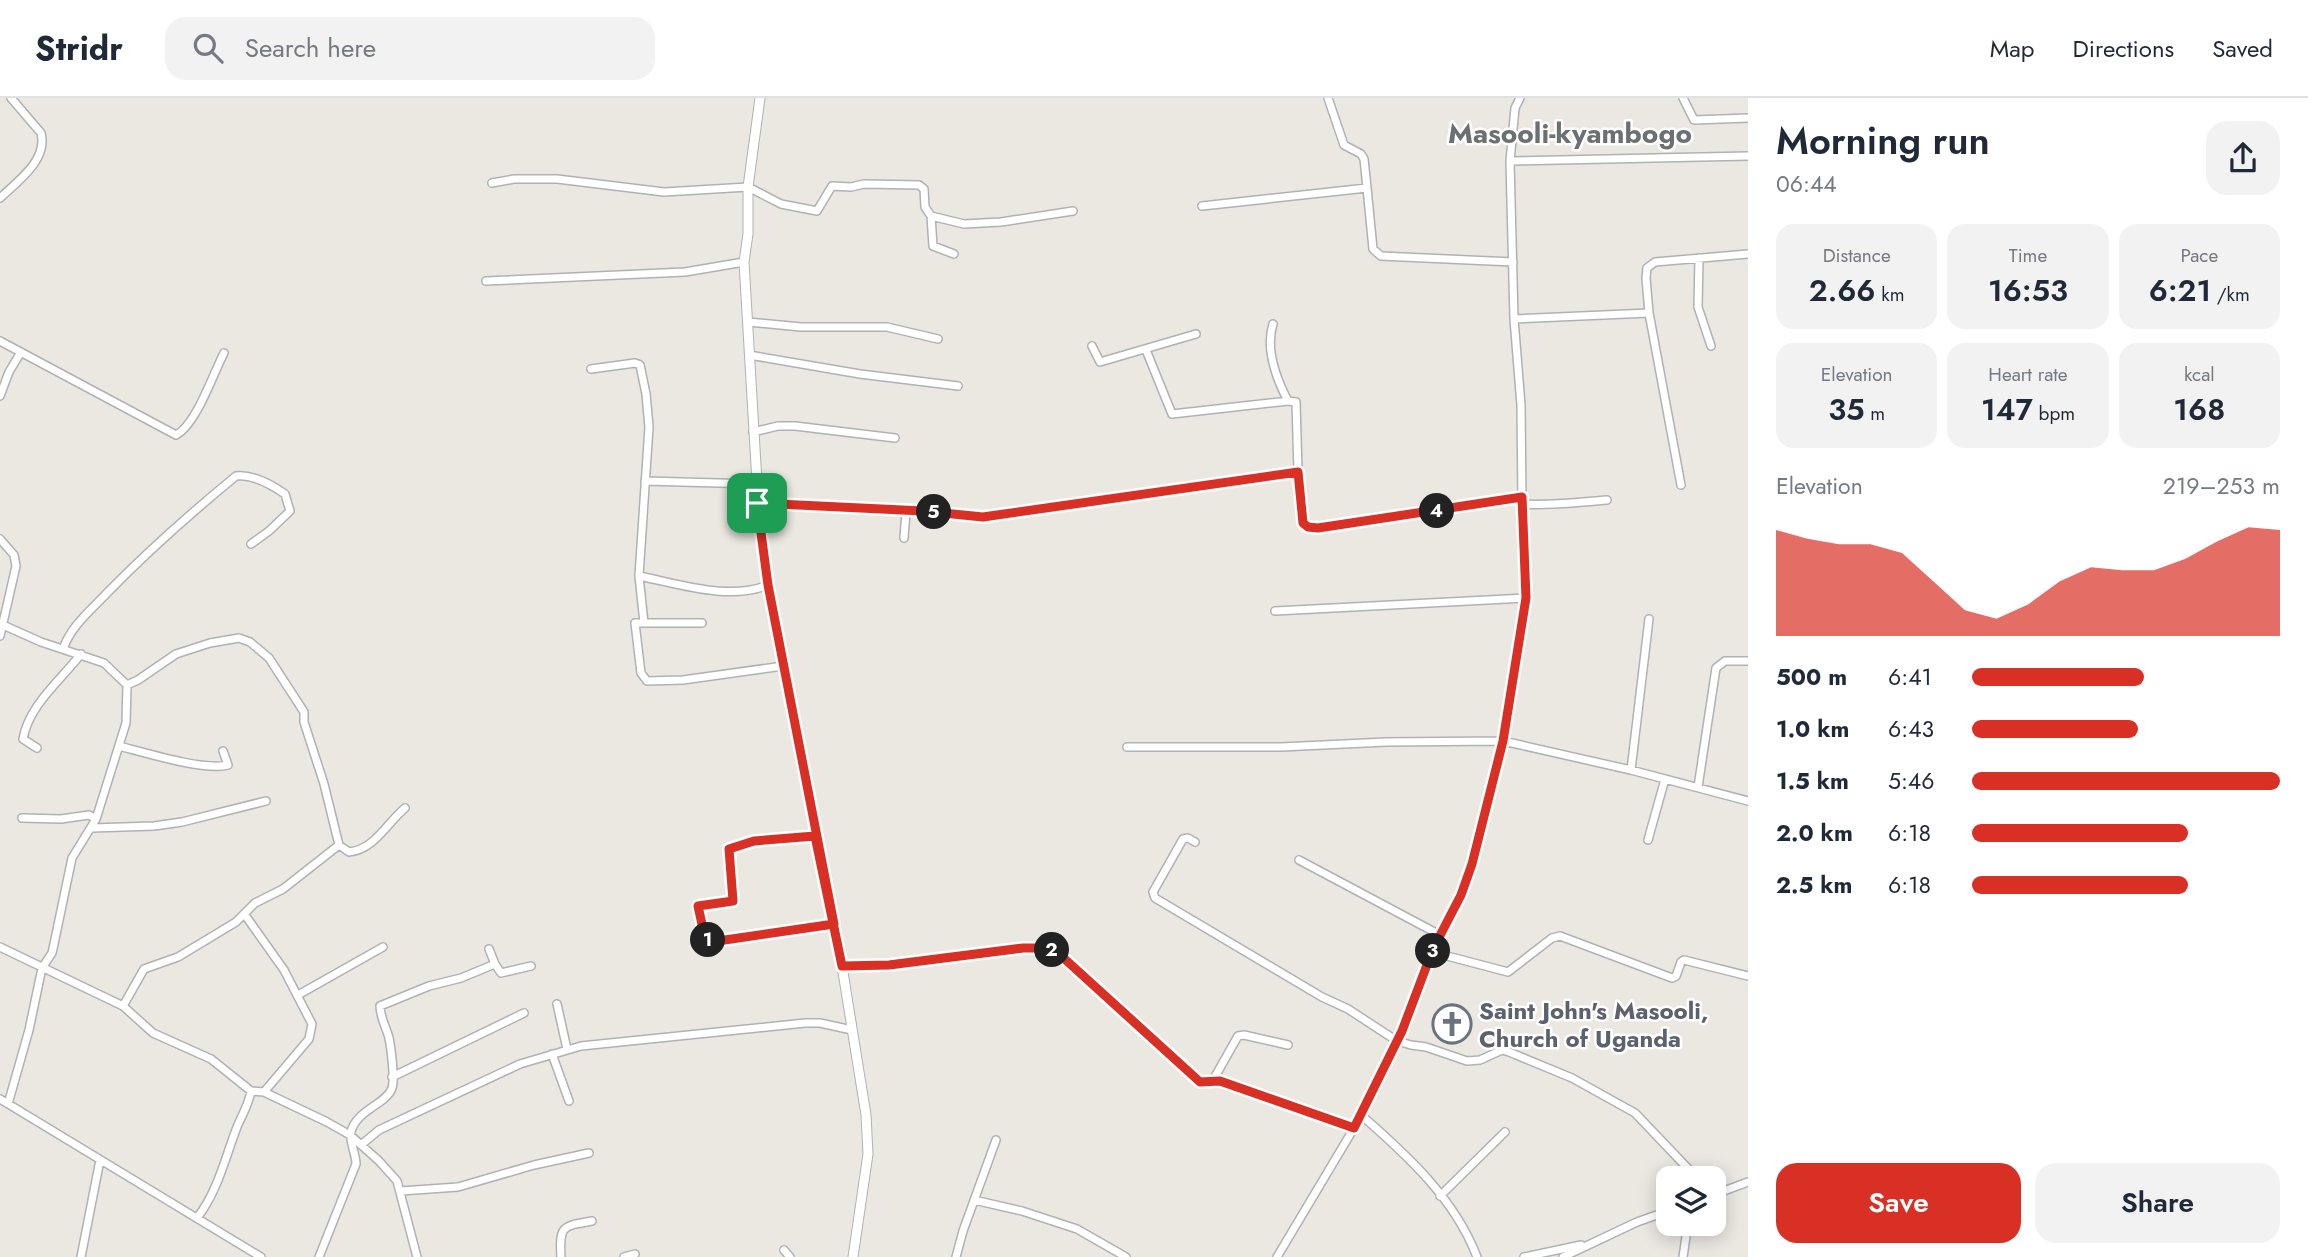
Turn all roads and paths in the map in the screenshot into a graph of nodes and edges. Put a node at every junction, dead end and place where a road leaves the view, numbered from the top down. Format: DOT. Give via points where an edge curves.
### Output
graph roads {
  1 [pos="11,98"];
  2 [pos="760,98"];
  3 [pos="1328,98"];
  4 [pos="1513,98"];
  5 [pos="1520,98"];
  6 [pos="1683,98"];
  7 [pos="1515,108"];
  8 [pos="1748,118"];
  9 [pos="1748,156"];
  10 [pos="1510,161"];
  11 [pos="492,183"];
  12 [pos="748,187"];
  13 [pos="1367,188"];
  14 [pos="0,198"];
  15 [pos="1202,206"];
  16 [pos="1073,211"];
  17 [pos="931,216"];
  18 [pos="954,254"];
  19 [pos="1748,254"];
  20 [pos="1699,258"];
  21 [pos="744,262"];
  22 [pos="1513,262"];
  23 [pos="486,281"];
  24 [pos="1649,313"];
  25 [pos="1514,319"];
  26 [pos="748,322"];
  27 [pos="1273,324"];
  28 [pos="1196,334"];
  29 [pos="938,339"];
  30 [pos="0,341"];
  31 [pos="1092,346"];
  32 [pos="1711,346"];
  33 [pos="1146,350"];
  34 [pos="22,352"];
  35 [pos="224,353"];
  36 [pos="749,355"];
  37 [pos="591,369"];
  38 [pos="958,386"];
  39 [pos="0,396"];
  40 [pos="1288,401"];
  41 [pos="753,432"];
  42 [pos="895,438"];
  43 [pos="1298,472"];
  44 [pos="645,481"];
  45 [pos="755,484"];
  46 [pos="1681,485"];
  47 [pos="1522,500"];
  48 [pos="1608,500"];
  49 [pos="757,503"];
  50 [pos="906,512"];
  51 [pos="0,538"];
  52 [pos="904,538"];
  53 [pos="251,544"];
  54 [pos="639,576"];
  55 [pos="768,585"];
  56 [pos="1526,598"];
  57 [pos="1275,611"];
  58 [pos="1648,619"];
  59 [pos="645,623"];
  60 [pos="702,623"];
  61 [pos="3,625"];
  62 [pos="0,636"];
  63 [pos="63,649"];
  64 [pos="81,654"];
  65 [pos="1748,661"];
  66 [pos="783,666"];
  67 [pos="127,684"];
  68 [pos="1503,741"];
  69 [pos="119,746"];
  70 [pos="1126,747"];
  71 [pos="37,748"];
  72 [pos="223,751"];
  73 [pos="1631,770"];
  74 [pos="1665,779"];
  75 [pos="1698,787"];
  76 [pos="266,801"];
  77 [pos="1748,801"];
  78 [pos="405,808"];
  79 [pos="22,818"];
  80 [pos="96,819"];
  81 [pos="92,828"];
  82 [pos="815,836"];
  83 [pos="1648,840"];
  84 [pos="1195,842"];
  85 [pos="339,845"];
  86 [pos="1299,860"];
  87 [pos="245,915"];
  88 [pos="834,924"];
  89 [pos="1440,935"];
  90 [pos="0,947"];
  91 [pos="383,947"];
  92 [pos="489,949"];
  93 [pos="1432,952"];
  94 [pos="495,964"];
  95 [pos="531,966"];
  96 [pos="842,966"];
  97 [pos="42,968"];
  98 [pos="1748,976"];
  99 [pos="298,995"];
  100 [pos="557,1004"];
  101 [pos="123,1006"];
  102 [pos="524,1013"];
  103 [pos="852,1030"];
  104 [pos="1397,1041"];
  105 [pos="1288,1045"];
  106 [pos="568,1049"];
  107 [pos="552,1054"];
  108 [pos="393,1077"];
  109 [pos="1212,1082"];
  110 [pos="251,1091"];
  111 [pos="264,1092"];
  112 [pos="0,1099"];
  113 [pos="569,1101"];
  114 [pos="8,1104"];
  115 [pos="1361,1115"];
  116 [pos="1354,1128"];
  117 [pos="1505,1132"];
  118 [pos="350,1135"];
  119 [pos="996,1140"];
  120 [pos="361,1145"];
  121 [pos="589,1153"];
  122 [pos="100,1160"];
  123 [pos="1686,1166"];
  124 [pos="1748,1182"];
  125 [pos="1726,1190"];
  126 [pos="401,1191"];
  127 [pos="1440,1196"];
  128 [pos="974,1200"];
  129 [pos="1656,1216"];
  130 [pos="197,1218"];
  131 [pos="592,1222"];
  132 [pos="1686,1236"];
  133 [pos="1592,1243"];
  134 [pos="784,1250"];
  135 [pos="635,1254"];
  136 [pos="81,1257"];
  137 [pos="261,1257"];
  138 [pos="319,1257"];
  139 [pos="417,1257"];
  140 [pos="561,1257"];
  141 [pos="624,1257"];
  142 [pos="790,1257"];
  143 [pos="853,1257"];
  144 [pos="956,1257"];
  145 [pos="1126,1257"];
  146 [pos="1276,1257"];
  147 [pos="1477,1257"];
  148 [pos="1524,1257"];
  149 [pos="1563,1257"];
  150 [pos="1683,1257"];
  1 -- 14 [label="street" via="43,140 41,155"];
  2 -- 12 [label="street"];
  3 -- 13 [label="street" via="1344,145 1364,159"];
  4 -- 7 [label="street"];
  5 -- 7 [label="street"];
  6 -- 8 [label="street" via="1694,120"];
  7 -- 10 [label="street"];
  9 -- 10 [label="street"];
  10 -- 22 [label="street"];
  11 -- 12 [label="street" via="557,179 664,192"];
  12 -- 17 [label="street" via="781,204 817,211 832,186 919,185"];
  12 -- 21 [label="street"];
  13 -- 15 [label="street"];
  13 -- 22 [label="street" via="1373,249 1381,256"];
  16 -- 17 [label="street" via="964,224"];
  17 -- 18 [label="street" via="933,246"];
  19 -- 20 [label="street"];
  20 -- 24 [label="street" via="1655,262 1647,268"];
  20 -- 32 [label="street" via="1698,307"];
  21 -- 23 [label="street" via="685,272"];
  21 -- 26 [label="street"];
  22 -- 25 [label="street"];
  24 -- 25 [label="street"];
  24 -- 46 [label="street"];
  25 -- 47 [label="street"];
  26 -- 29 [label="street" via="887,327"];
  26 -- 36 [label="street"];
  27 -- 40 [label="street" via="1270,346"];
  28 -- 33 [label="street"];
  30 -- 34 [label="street"];
  31 -- 33 [label="street" via="1100,362"];
  33 -- 40 [label="street" via="1172,414"];
  34 -- 35 [label="street" via="176,435 192,418"];
  34 -- 39 [label="street"];
  36 -- 38 [label="street"];
  36 -- 41 [label="street"];
  37 -- 44 [label="street" via="640,365 648,413"];
  40 -- 43 [label="street" via="1298,406"];
  41 -- 42 [label="street" via="795,426"];
  41 -- 45 [label="street"];
  43 -- 47 [label="street" via="1303,523 1312,528"];
  43 -- 50 [label="street" via="983,517"];
  44 -- 45 [label="street"];
  44 -- 54 [label="street"];
  45 -- 49 [label="street"];
  47 -- 48 [label="street" via="1547,506"];
  47 -- 56 [label="street"];
  49 -- 50 [label="street"];
  49 -- 55 [label="street"];
  50 -- 52 [label="street"];
  51 -- 61 [label="street" via="14,555 16,566"];
  53 -- 63 [label="street" via="290,511 285,494 273,485 236,476 126,572 77,624"];
  54 -- 55 [label="street" via="722,591 754,591"];
  54 -- 59 [label="street"];
  55 -- 66 [label="street"];
  56 -- 57 [label="street"];
  56 -- 68 [label="street"];
  58 -- 73 [label="street"];
  59 -- 60 [label="street"];
  59 -- 66 [label="street" via="635,623 641,673 647,681"];
  61 -- 62 [label="street"];
  61 -- 63 [label="street"];
  63 -- 64 [label="street"];
  64 -- 67 [label="street" via="112,668"];
  64 -- 71 [label="street" via="27,723 23,739"];
  65 -- 75 [label="street" via="1726,661 1716,668"];
  66 -- 82 [label="street"];
  67 -- 69 [label="street" via="126,723"];
  67 -- 85 [label="street" via="189,649 229,638 250,642 269,658 304,712"];
  68 -- 70 [label="street"];
  68 -- 73 [label="street"];
  68 -- 89 [label="street" via="1472,864"];
  69 -- 72 [label="street" via="216,768 228,765"];
  69 -- 80 [label="street"];
  73 -- 74 [label="street"];
  74 -- 75 [label="street"];
  74 -- 83 [label="street"];
  75 -- 77 [label="street"];
  76 -- 81 [label="street" via="182,822"];
  78 -- 85 [label="street" via="382,834 357,851"];
  79 -- 80 [label="street" via="89,815"];
  80 -- 81 [label="street"];
  81 -- 97 [label="street" via="75,849 52,953"];
  82 -- 88 [label="street"];
  82 -- 88 [label="street" via="754,841 729,849 733,901 698,906 705,938 711,942"];
  84 -- 104 [label="street" via="1182,839 1153,892 1155,898"];
  85 -- 87 [label="street" via="283,890 255,903"];
  86 -- 89 [label="street"];
  87 -- 99 [label="street"];
  87 -- 101 [label="street" via="178,957 145,969"];
  88 -- 96 [label="street"];
  89 -- 93 [label="street"];
  90 -- 97 [label="street"];
  91 -- 99 [label="street"];
  92 -- 94 [label="street"];
  93 -- 98 [label="street" via="1508,972 1560,936 1672,978 1684,960"];
  93 -- 104 [label="street"];
  94 -- 95 [label="street" via="501,973"];
  94 -- 108 [label="street" via="380,1006"];
  96 -- 103 [label="street"];
  96 -- 109 [label="street" via="889,965 1023,948 1057,952 1200,1082"];
  97 -- 101 [label="street"];
  97 -- 114 [label="street"];
  99 -- 111 [label="street" via="312,1031"];
  100 -- 106 [label="street"];
  101 -- 110 [label="street" via="153,1033 211,1059"];
  102 -- 108 [label="street"];
  103 -- 106 [label="street" via="805,1023"];
  103 -- 143 [label="street" via="867,1148"];
  104 -- 115 [label="street"];
  104 -- 123 [label="street" via="1467,1061 1504,1051 1561,1073 1634,1113"];
  105 -- 109 [label="street" via="1238,1036"];
  106 -- 107 [label="street"];
  107 -- 113 [label="street"];
  107 -- 120 [label="street" via="520,1064 379,1130"];
  108 -- 118 [label="street" via="391,1090 362,1114"];
  109 -- 116 [label="street"];
  110 -- 111 [label="street"];
  110 -- 130 [label="street" via="227,1158"];
  111 -- 118 [label="street"];
  112 -- 114 [label="street"];
  114 -- 122 [label="street"];
  115 -- 116 [label="street"];
  115 -- 127 [label="street" via="1414,1162"];
  116 -- 146 [label="street"];
  117 -- 127 [label="street"];
  118 -- 120 [label="street"];
  118 -- 138 [label="street" via="356,1164"];
  119 -- 128 [label="street"];
  120 -- 126 [label="street" via="393,1174"];
  121 -- 126 [label="street" via="464,1185"];
  122 -- 130 [label="street"];
  122 -- 136 [label="street"];
  124 -- 125 [label="street"];
  126 -- 139 [label="street"];
  127 -- 147 [label="street" via="1456,1215"];
  128 -- 144 [label="street"];
  128 -- 145 [label="street" via="1077,1229"];
  129 -- 133 [label="street"];
  130 -- 137 [label="street"];
  131 -- 140 [label="street" via="562,1229"];
  132 -- 150 [label="street"];
  133 -- 148 [label="street"];
  133 -- 149 [label="street"];
  134 -- 142 [label="street"];
  135 -- 141 [label="street"];
}
